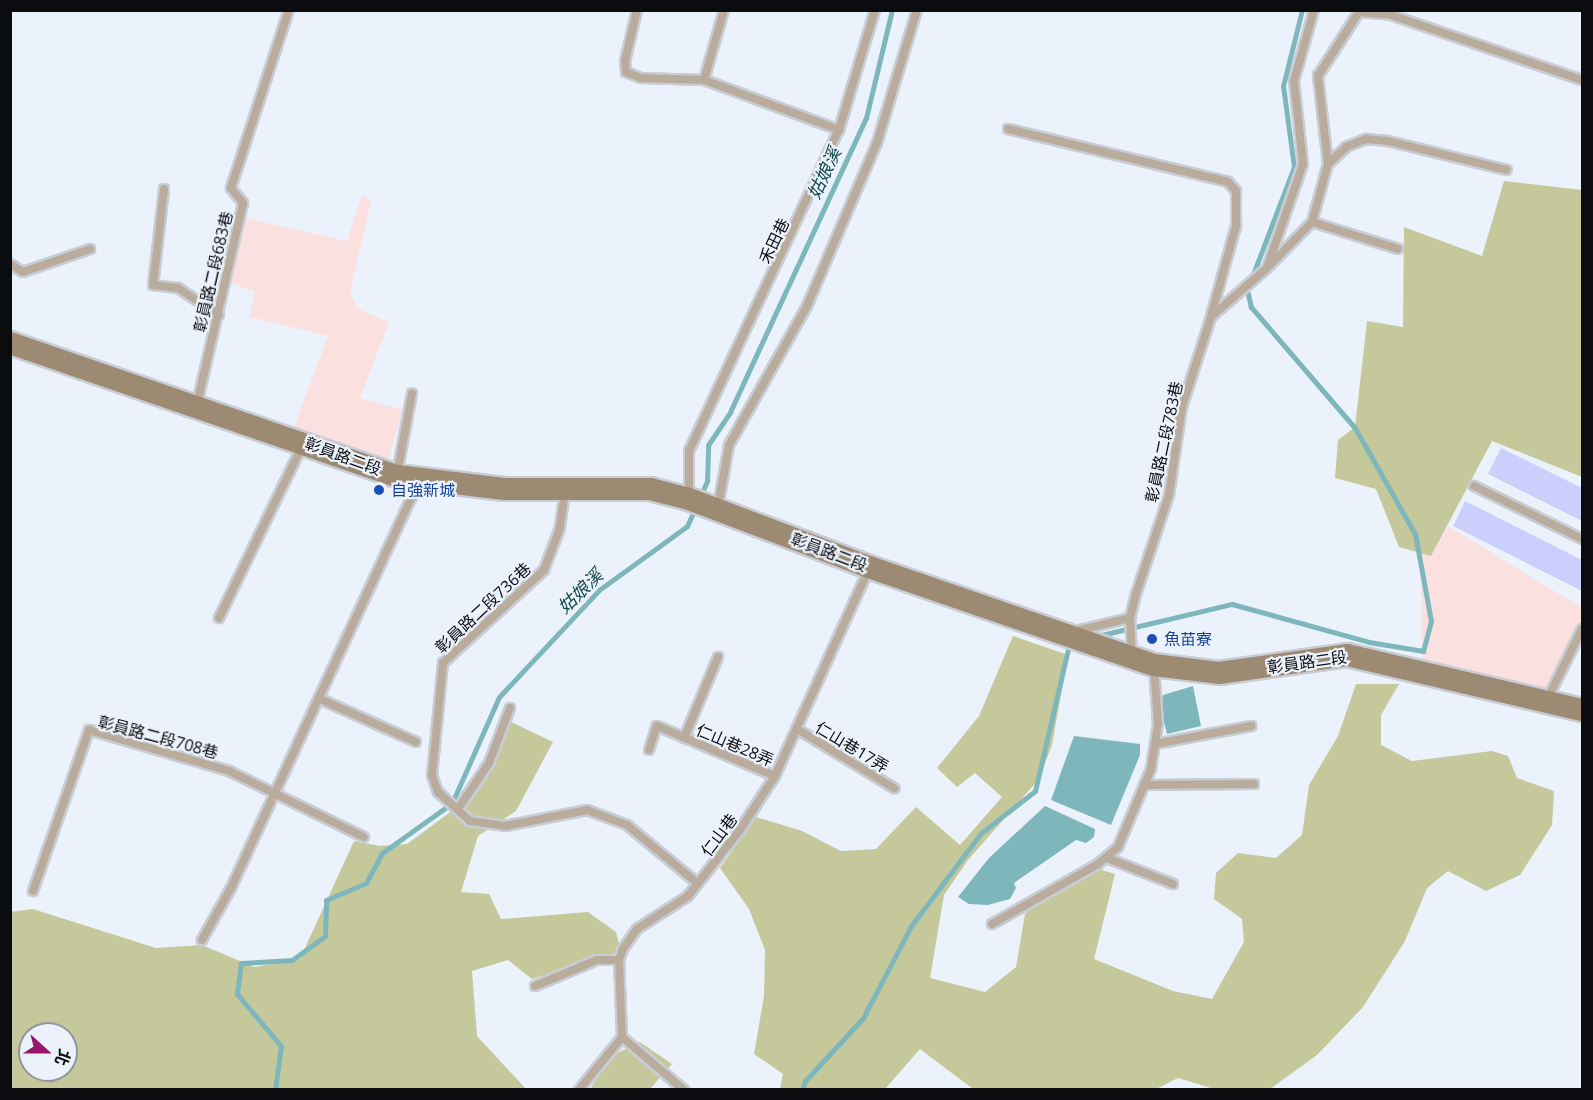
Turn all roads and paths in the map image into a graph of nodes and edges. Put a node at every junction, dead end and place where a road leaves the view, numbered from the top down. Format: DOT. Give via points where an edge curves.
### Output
graph roads {
  1 [pos="289,10"];
  2 [pos="637,10"];
  3 [pos="724,10"];
  4 [pos="875,10"];
  5 [pos="917,10"];
  6 [pos="1314,10"];
  7 [pos="704,80"];
  8 [pos="1582,80"];
  9 [pos="1008,129"];
  10 [pos="839,130"];
  11 [pos="1328,164"];
  12 [pos="1507,170"];
  13 [pos="164,189"];
  14 [pos="1312,222"];
  15 [pos="90,249"];
  16 [pos="1398,249"];
  17 [pos="10,264"];
  18 [pos="1267,268"];
  19 [pos="219,315"];
  20 [pos="1211,317"];
  21 [pos="10,343"];
  22 [pos="412,393"];
  23 [pos="196,409"];
  24 [pos="303,442"];
  25 [pos="397,476"];
  26 [pos="420,478"];
  27 [pos="1474,486"];
  28 [pos="566,489"];
  29 [pos="689,499"];
  30 [pos="718,508"];
  31 [pos="1582,539"];
  32 [pos="869,567"];
  33 [pos="219,618"];
  34 [pos="1130,618"];
  35 [pos="1582,629"];
  36 [pos="1073,636"];
  37 [pos="718,657"];
  38 [pos="1143,663"];
  39 [pos="320,699"];
  40 [pos="1546,701"];
  41 [pos="510,708"];
  42 [pos="1582,710"];
  43 [pos="1251,726"];
  44 [pos="797,729"];
  45 [pos="684,738"];
  46 [pos="416,742"];
  47 [pos="1155,744"];
  48 [pos="649,750"];
  49 [pos="775,777"];
  50 [pos="1254,784"];
  51 [pos="1144,785"];
  52 [pos="894,788"];
  53 [pos="275,794"];
  54 [pos="458,809"];
  55 [pos="364,837"];
  56 [pos="1107,858"];
  57 [pos="698,883"];
  58 [pos="1173,884"];
  59 [pos="33,891"];
  60 [pos="992,924"];
  61 [pos="201,940"];
  62 [pos="619,960"];
  63 [pos="535,986"];
  64 [pos="622,1037"];
  65 [pos="579,1089"];
  66 [pos="684,1089"];
  1 -- 19 [label="lane, 彰員路二段683巷" via="231,188 243,203"];
  2 -- 7 [label="lane" via="626,72 641,78"];
  3 -- 7 [label="lane"];
  4 -- 10 [label="lane, 禾田巷"];
  5 -- 30 [label="lane" via="877,143 812,295 729,444"];
  6 -- 18 [label="lane" via="1294,81 1303,164"];
  7 -- 10 [label="lane"];
  8 -- 11 [label="lane" via="1391,15 1359,12 1318,76"];
  9 -- 20 [label="lane, 彰員路二段783巷" via="1228,182 1236,191 1236,226"];
  10 -- 29 [label="lane, 禾田巷" via="688,451"];
  11 -- 12 [label="lane" via="1346,147 1366,139"];
  11 -- 14 [label="lane"];
  13 -- 19 [label="lane" via="153,285 178,288"];
  14 -- 16 [label="lane"];
  14 -- 18 [label="lane"];
  15 -- 17 [label="lane" via="23,272"];
  18 -- 20 [label="lane"];
  19 -- 23 [label="lane, 彰員路二段683巷"];
  20 -- 34 [label="lane, 彰員路二段783巷" via="1182,407 1168,495"];
  21 -- 23 [label="main road, 彰員路二段"];
  22 -- 25 [label="lane"];
  23 -- 24 [label="main road, 彰員路二段"];
  24 -- 25 [label="main road, 彰員路二段"];
  24 -- 33 [label="lane"];
  25 -- 26 [label="main road, 彰員路二段"];
  26 -- 28 [label="main road, 彰員路二段" via="504,489"];
  26 -- 39 [label="lane"];
  27 -- 31 [label="lane"];
  28 -- 29 [label="main road, 彰員路二段" via="650,489"];
  28 -- 54 [label="lane, 彰員路二段736巷" via="560,528 544,570 443,663 431,750 432,775 438,792"];
  29 -- 30 [label="main road, 彰員路二段"];
  30 -- 32 [label="main road, 彰員路二段"];
  32 -- 36 [label="main road, 彰員路二段"];
  32 -- 44 [label="lane, 仁山巷"];
  34 -- 36 [label="lane"];
  34 -- 38 [label="lane, 彰員路二段783巷"];
  35 -- 40 [label="lane"];
  36 -- 38 [label="main road, 彰員路二段"];
  37 -- 45 [label="lane, 仁山巷28弄"];
  38 -- 40 [label="main road, 彰員路二段" via="1219,673 1347,655"];
  38 -- 47 [label="lane, 彰員路二段783巷" via="1158,723"];
  39 -- 46 [label="lane"];
  39 -- 53 [label="lane"];
  40 -- 42 [label="main road, 彰員路二段"];
  41 -- 54 [label="lane" via="489,763"];
  43 -- 47 [label="lane"];
  44 -- 49 [label="lane, 仁山巷"];
  44 -- 52 [label="lane, 仁山巷17弄"];
  45 -- 48 [label="lane, 仁山巷28弄" via="657,726"];
  45 -- 49 [label="lane, 仁山巷28弄"];
  47 -- 51 [label="lane, 彰員路二段783巷"];
  49 -- 57 [label="lane, 仁山巷"];
  50 -- 51 [label="lane"];
  51 -- 56 [label="lane, 彰員路二段783巷" via="1118,847"];
  53 -- 55 [label="lane, 彰員路二段708巷"];
  53 -- 59 [label="lane, 彰員路二段708巷" via="229,771 89,730"];
  53 -- 61 [label="lane"];
  54 -- 57 [label="lane, 彰員路二段736巷" via="470,821 505,826 587,810 627,825"];
  56 -- 58 [label="lane"];
  56 -- 60 [label="lane"];
  57 -- 62 [label="lane, 仁山巷" via="688,896 637,929"];
  62 -- 63 [label="lane" via="597,960"];
  62 -- 64 [label="lane"];
  64 -- 65 [label="lane"];
  64 -- 66 [label="lane"];
}
